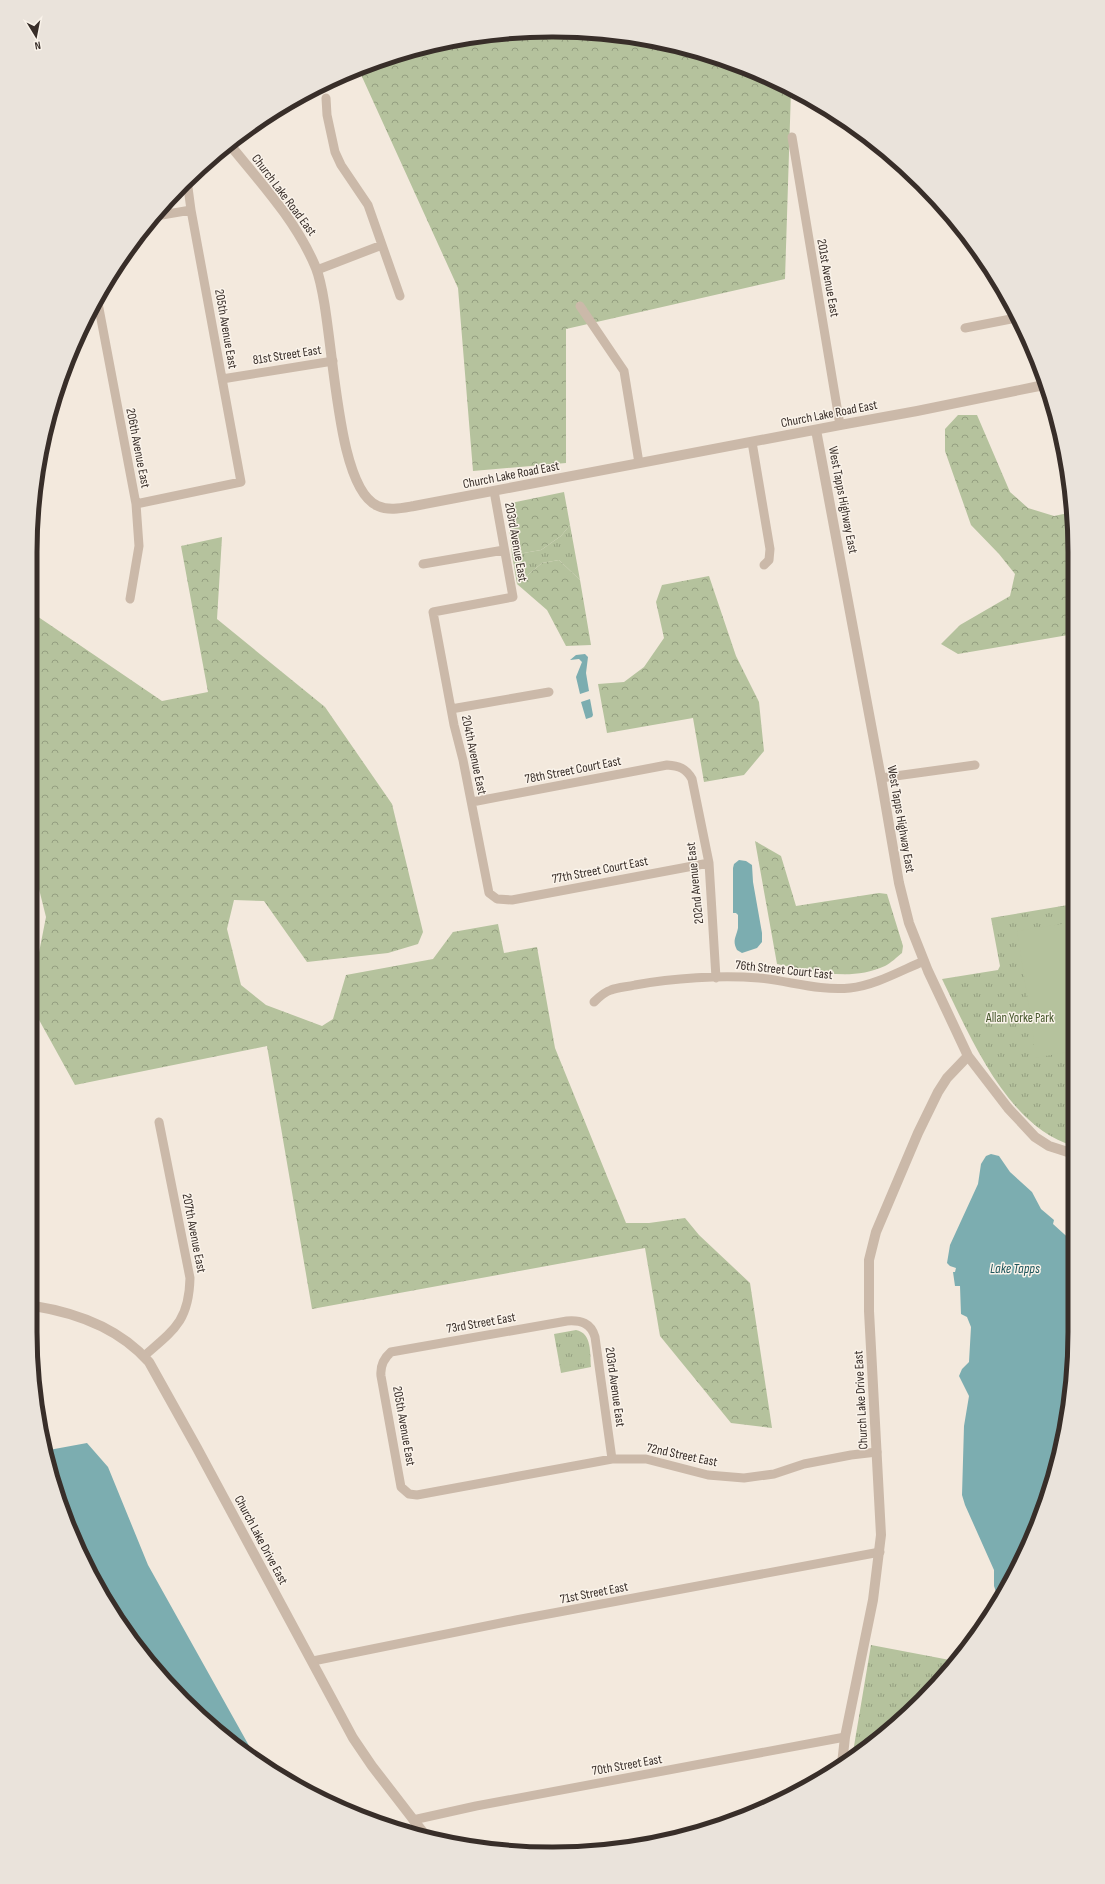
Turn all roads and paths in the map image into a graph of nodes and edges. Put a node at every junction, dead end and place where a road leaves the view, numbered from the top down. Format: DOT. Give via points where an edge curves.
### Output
graph roads {
  1 [pos="326,98"];
  2 [pos="792,136"];
  3 [pos="233,149"];
  4 [pos="188,188"];
  5 [pos="191,210"];
  6 [pos="164,215"];
  7 [pos="382,245"];
  8 [pos="317,270"];
  9 [pos="400,296"];
  10 [pos="580,306"];
  11 [pos="97,311"];
  12 [pos="1012,319"];
  13 [pos="965,328"];
  14 [pos="333,361"];
  15 [pos="222,379"];
  16 [pos="1040,385"];
  17 [pos="840,424"];
  18 [pos="816,430"];
  19 [pos="752,442"];
  20 [pos="639,463"];
  21 [pos="494,491"];
  22 [pos="136,504"];
  23 [pos="504,550"];
  24 [pos="423,564"];
  25 [pos="764,565"];
  26 [pos="130,599"];
  27 [pos="434,612"];
  28 [pos="549,692"];
  29 [pos="451,709"];
  30 [pos="974,765"];
  31 [pos="680,767"];
  32 [pos="881,778"];
  33 [pos="472,802"];
  34 [pos="709,863"];
  35 [pos="497,899"];
  36 [pos="924,961"];
  37 [pos="716,978"];
  38 [pos="594,1002"];
  39 [pos="968,1056"];
  40 [pos="159,1122"];
  41 [pos="1068,1152"];
  42 [pos="37,1307"];
  43 [pos="585,1322"];
  44 [pos="144,1356"];
  45 [pos="384,1360"];
  46 [pos="877,1452"];
  47 [pos="612,1459"];
  48 [pos="409,1494"];
  49 [pos="880,1552"];
  50 [pos="313,1661"];
  51 [pos="845,1737"];
  52 [pos="843,1757"];
  53 [pos="413,1820"];
  54 [pos="421,1829"];
  1 -- 7 [label="street" via="335,152 368,205"];
  2 -- 17 [label="street, 201st Avenue East"];
  3 -- 8 [label="street, Church Lake Road East" via="293,225"];
  4 -- 5 [label="street, 205th Avenue East"];
  5 -- 6 [label="street"];
  5 -- 15 [label="street, 205th Avenue East"];
  7 -- 8 [label="street"];
  7 -- 9 [label="street"];
  8 -- 14 [label="street, Church Lake Road East" via="324,297"];
  10 -- 20 [label="street" via="624,371"];
  11 -- 22 [label="street, 206th Avenue East"];
  12 -- 13 [label="street"];
  14 -- 15 [label="street, 81st Street East"];
  14 -- 21 [label="street, Church Lake Road East" via="347,450 358,487 367,499 377,506 393,509"];
  15 -- 22 [label="street, 205th Avenue East" via="241,482"];
  16 -- 17 [label="street, Church Lake Road East" via="917,411"];
  17 -- 18 [label="street, Church Lake Road East"];
  18 -- 19 [label="street, Church Lake Road East"];
  18 -- 32 [label="street, West Tapps Highway East"];
  19 -- 20 [label="street, Church Lake Road East"];
  19 -- 25 [label="street" via="770,549 769,560"];
  20 -- 21 [label="street, Church Lake Road East"];
  21 -- 23 [label="street, 203rd Avenue East"];
  22 -- 26 [label="street, 206th Avenue East" via="139,546"];
  23 -- 24 [label="street"];
  23 -- 27 [label="street, 203rd Avenue East" via="513,597"];
  27 -- 29 [label="street, 204th Avenue East"];
  28 -- 29 [label="street"];
  29 -- 33 [label="street, 204th Avenue East"];
  30 -- 32 [label="street"];
  31 -- 33 [label="street, 78th Street Court East" via="667,765"];
  31 -- 34 [label="street, 202nd Avenue East" via="686,769 692,779"];
  32 -- 36 [label="street, West Tapps Highway East" via="899,883 909,923"];
  33 -- 35 [label="street, 204th Avenue East" via="487,887 489,893"];
  34 -- 35 [label="street, 77th Street Court East" via="512,900"];
  34 -- 37 [label="street, 202nd Avenue East"];
  36 -- 37 [label="street, 76th Street Court East" via="851,988 824,988 760,978"];
  36 -- 39 [label="street, West Tapps Highway East"];
  37 -- 38 [label="street, 76th Street Court East" via="652,982 611,990"];
  39 -- 41 [label="street, West Tapps Highway East" via="1008,1108 1035,1136 1049,1146"];
  39 -- 46 [label="street, Church Lake Drive East" via="947,1078 938,1092 900,1173 872,1244 868,1276"];
  40 -- 44 [label="street, 207th Avenue East" via="190,1278 190,1292 180,1321"];
  42 -- 44 [label="street, Church Lake Drive East" via="79,1317 102,1326"];
  43 -- 45 [label="street, 73rd Street East" via="578,1320 391,1352"];
  43 -- 47 [label="street, 203rd Avenue East" via="593,1331"];
  44 -- 50 [label="street, Church Lake Drive East" via="160,1379"];
  45 -- 48 [label="street, 205th Avenue East" via="381,1364 381,1376 402,1486"];
  46 -- 47 [label="street, 72nd Street East" via="804,1464 774,1474 744,1478 708,1475 646,1459"];
  46 -- 49 [label="street, Church Lake Drive East" via="881,1507"];
  47 -- 48 [label="street, 72nd Street East" via="425,1494"];
  49 -- 50 [label="street, 71st Street East"];
  49 -- 51 [label="street, Church Lake Drive East" via="873,1600"];
  50 -- 53 [label="street, Church Lake Drive East" via="364,1755"];
  51 -- 52 [label="street, Church Lake Drive East"];
  51 -- 53 [label="street, 70th Street East"];
  53 -- 54 [label="street, Church Lake Drive East"];
}
